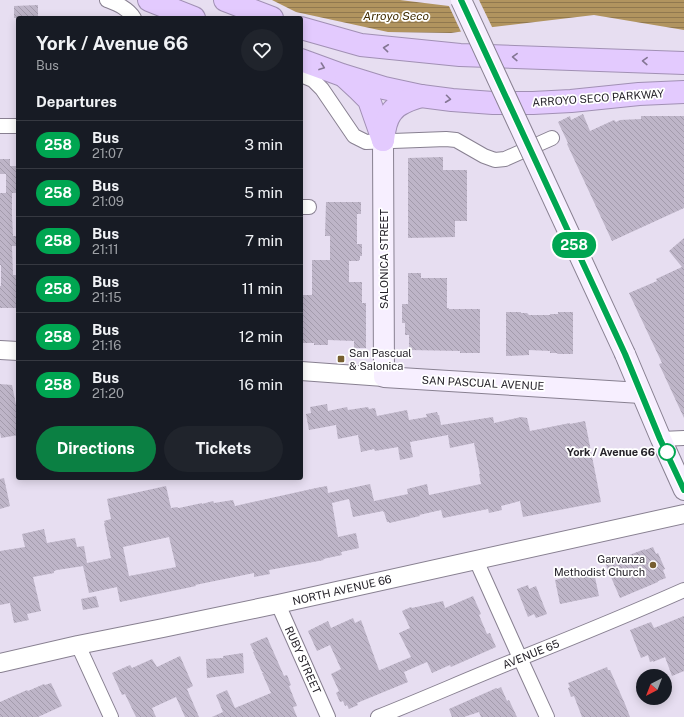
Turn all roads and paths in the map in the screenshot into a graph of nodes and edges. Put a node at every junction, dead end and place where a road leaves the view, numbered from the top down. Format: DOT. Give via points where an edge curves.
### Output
graph roads {
  1 [pos="107,0"];
  2 [pos="149,0"];
  3 [pos="226,0"];
  4 [pos="461,0"];
  5 [pos="133,16"];
  6 [pos="189,16"];
  7 [pos="267,16"];
  8 [pos="303,29"];
  9 [pos="303,61"];
  10 [pos="684,63"];
  11 [pos="342,75"];
  12 [pos="303,76"];
  13 [pos="684,92"];
  14 [pos="421,96"];
  15 [pos="0,126"];
  16 [pos="16,126"];
  17 [pos="552,138"];
  18 [pos="383,140"];
  19 [pos="0,350"];
  20 [pos="16,351"];
  21 [pos="303,371"];
  22 [pos="384,377"];
  23 [pos="641,393"];
  24 [pos="684,438"];
  25 [pos="660,439"];
  26 [pos="684,490"];
  27 [pos="684,514"];
  28 [pos="476,560"];
  29 [pos="684,590"];
  30 [pos="278,604"];
  31 [pos="78,645"];
  32 [pos="520,658"];
  33 [pos="0,663"];
  34 [pos="111,717"];
  35 [pos="328,717"];
  36 [pos="378,717"];
  37 [pos="547,717"];
  1 -- 5 [label="street" via="124,7"];
  2 -- 6 [label="highway"];
  3 -- 7 [label="highway"];
  4 -- 23 [label="main road, bridge"];
  10 -- 8 [label="highway, one-way" via="452,54 361,45"];
  9 -- 11 [label="highway, ARROYO SECO PARKWAY, one-way"];
  11 -- 14 [label="highway, ARROYO SECO PARKWAY"];
  11 -- 18 [label="highway" via="369,100"];
  12 -- 18 [label="street" via="322,89 354,136 366,142"];
  14 -- 13 [label="highway, ARROYO SECO PARKWAY, one-way" via="493,103 533,103"];
  14 -- 18 [label="highway" via="401,103 391,112 386,122"];
  15 -- 16 [label="street"];
  17 -- 18 [label="street" via="505,159 495,160 456,140"];
  18 -- 22 [label="main road, SALONICA STREET"];
  19 -- 20 [label="street"];
  21 -- 22 [label="street, SAN PASCUAL AVENUE"];
  22 -- 23 [label="main road, SAN PASCUAL AVENUE"];
  23 -- 25 [label="main road"];
  24 -- 25 [label="street"];
  25 -- 26 [label="main road"];
  27 -- 28 [label="street, NORTH AVENUE 66"];
  28 -- 30 [label="street, NORTH AVENUE 66"];
  28 -- 32 [label="street"];
  29 -- 32 [label="street, AVENUE 65"];
  30 -- 31 [label="street, NORTH AVENUE 66"];
  30 -- 35 [label="street, RUBY STREET"];
  31 -- 33 [label="street, NORTH AVENUE 66"];
  31 -- 34 [label="street"];
  32 -- 36 [label="street, AVENUE 65"];
  32 -- 37 [label="street"];
}
